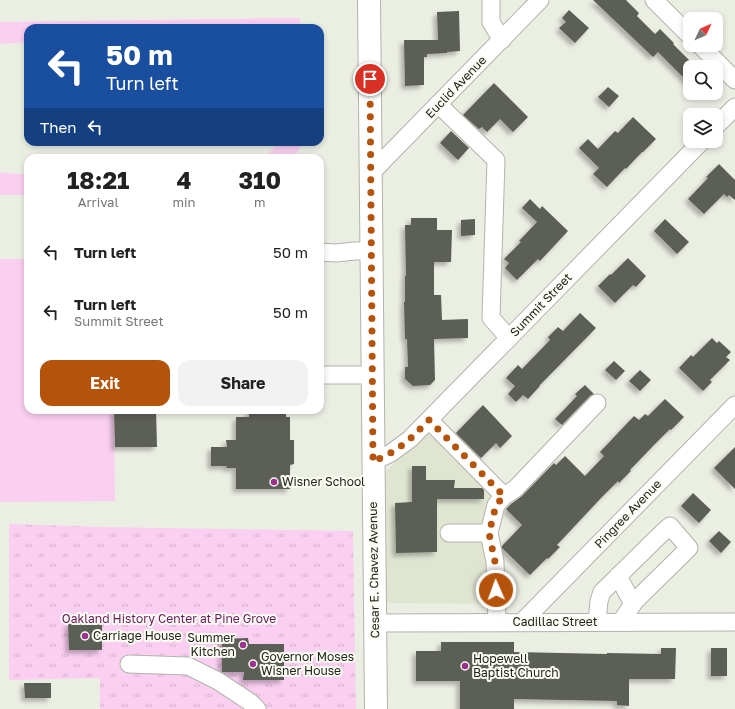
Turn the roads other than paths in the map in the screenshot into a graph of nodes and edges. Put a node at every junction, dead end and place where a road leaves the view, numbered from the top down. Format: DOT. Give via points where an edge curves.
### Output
graph roads {
  1 [pos="369,0"];
  2 [pos="491,0"];
  3 [pos="540,0"];
  4 [pos="654,0"];
  5 [pos="683,29"];
  6 [pos="502,40"];
  7 [pos="707,52"];
  8 [pos="735,80"];
  9 [pos="438,104"];
  10 [pos="735,107"];
  11 [pos="723,119"];
  12 [pos="695,148"];
  13 [pos="371,173"];
  14 [pos="371,251"];
  15 [pos="324,252"];
  16 [pos="509,338"];
  17 [pos="324,375"];
  18 [pos="372,375"];
  19 [pos="597,403"];
  20 [pos="735,405"];
  21 [pos="429,420"];
  22 [pos="373,462"];
  23 [pos="504,496"];
  24 [pos="449,533"];
  25 [pos="489,533"];
  26 [pos="618,576"];
  27 [pos="633,604"];
  28 [pos="497,622"];
  29 [pos="522,622"];
  30 [pos="596,622"];
  31 [pos="621,622"];
  32 [pos="735,622"];
  33 [pos="375,623"];
  34 [pos="129,664"];
  35 [pos="257,709"];
  36 [pos="376,709"];
  1 -- 13 [label="main road, Cesar E. Chavez Avenue"];
  2 -- 6 [label="street" via="491,22"];
  3 -- 6 [label="street, Euclid Avenue"];
  4 -- 5 [label="street"];
  6 -- 9 [label="street, Euclid Avenue"];
  7 -- 8 [label="street"];
  9 -- 13 [label="street, Euclid Avenue"];
  9 -- 16 [label="street" via="496,160 491,318"];
  10 -- 11 [label="street"];
  12 -- 16 [label="street, Summit Street"];
  13 -- 14 [label="main road, Cesar E. Chavez Avenue"];
  14 -- 15 [label="street"];
  14 -- 18 [label="main road, Cesar E. Chavez Avenue"];
  16 -- 21 [label="street, Summit Street"];
  17 -- 18 [label="street"];
  18 -- 22 [label="main road, Cesar E. Chavez Avenue"];
  19 -- 23 [label="street" via="515,489"];
  20 -- 29 [label="street, Pingree Avenue"];
  21 -- 22 [label="street, Summit Street" via="396,450"];
  21 -- 23 [label="street"];
  22 -- 33 [label="main road, Cesar E. Chavez Avenue"];
  23 -- 25 [label="street" via="496,505"];
  24 -- 25 [label="street"];
  25 -- 28 [label="street" via="495,562"];
  26 -- 27 [label="street"];
  26 -- 27 [label="street" via="670,526 689,548"];
  26 -- 30 [label="street" via="602,592"];
  27 -- 31 [label="street"];
  28 -- 29 [label="street, Cadillac Street"];
  28 -- 33 [label="street, Cadillac Street"];
  29 -- 30 [label="street, Cadillac Street"];
  30 -- 31 [label="street, Cadillac Street"];
  31 -- 32 [label="street, Cadillac Street"];
  33 -- 36 [label="main road, Cesar E. Chavez Avenue"];
  34 -- 35 [label="street" via="188,666 218,681"];
}
